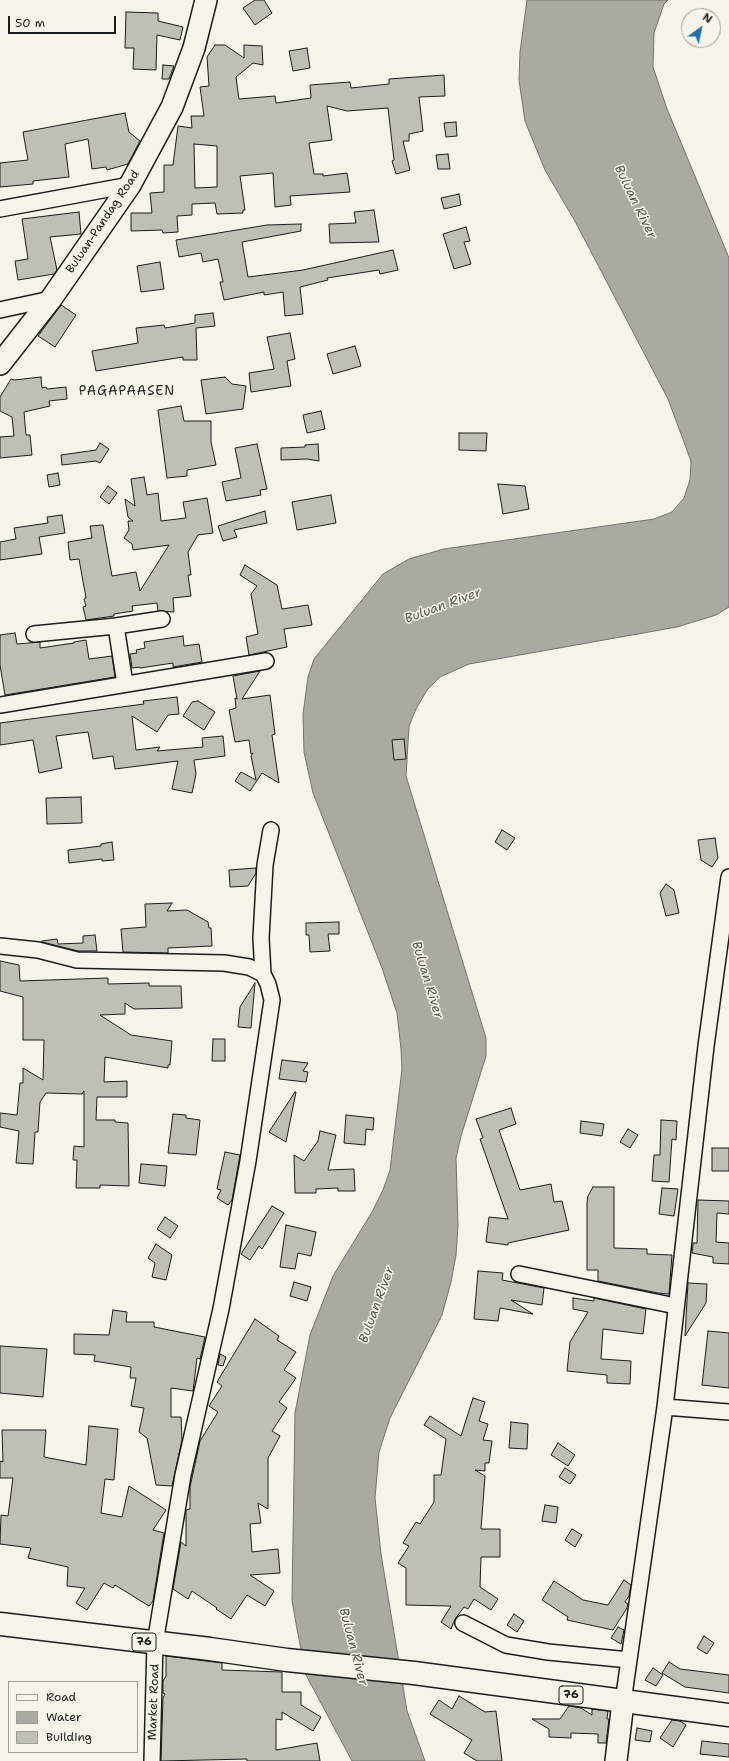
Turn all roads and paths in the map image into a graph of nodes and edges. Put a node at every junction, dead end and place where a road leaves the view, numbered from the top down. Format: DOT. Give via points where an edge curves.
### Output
graph roads {
  1 [pos="206,0"];
  2 [pos="130,185"];
  3 [pos="0,209"];
  4 [pos="51,299"];
  5 [pos="0,310"];
  6 [pos="0,364"];
  7 [pos="162,619"];
  8 [pos="116,626"];
  9 [pos="34,634"];
  10 [pos="266,661"];
  11 [pos="125,684"];
  12 [pos="0,705"];
  13 [pos="271,830"];
  14 [pos="729,878"];
  15 [pos="0,946"];
  16 [pos="263,974"];
  17 [pos="520,1274"];
  18 [pos="676,1306"];
  19 [pos="665,1406"];
  20 [pos="729,1412"];
  21 [pos="463,1623"];
  22 [pos="0,1624"];
  23 [pos="155,1643"];
  24 [pos="628,1660"];
  25 [pos="623,1702"];
  26 [pos="729,1715"];
  27 [pos="152,1761"];
  28 [pos="616,1761"];
  1 -- 2 [label="main road, Buluan-Pandag Road" via="194,48 172,107"];
  2 -- 3 [label="street"];
  2 -- 4 [label="main road, Buluan-Pandag Road"];
  4 -- 5 [label="street"];
  4 -- 6 [label="main road, Buluan-Pandag Road"];
  7 -- 8 [label="street"];
  8 -- 9 [label="street"];
  8 -- 11 [label="street"];
  10 -- 11 [label="street"];
  11 -- 12 [label="street"];
  13 -- 16 [label="street, Market Road" via="265,865 261,938"];
  14 -- 18 [label="street" via="706,1046"];
  15 -- 16 [label="street" via="38,950 77,960 224,963 249,967"];
  16 -- 23 [label="street, Market Road" via="272,1000 248,1161 221,1309 183,1475"];
  17 -- 18 [label="street"];
  18 -- 19 [label="street"];
  19 -- 20 [label="street"];
  19 -- 24 [label="street"];
  21 -- 24 [label="street" via="506,1645"];
  22 -- 23 [label="highway, 76"];
  23 -- 25 [label="highway, 76" via="414,1673"];
  23 -- 27 [label="street, Market Road"];
  24 -- 25 [label="street"];
  25 -- 26 [label="highway, 76"];
  25 -- 28 [label="main road"];
}
